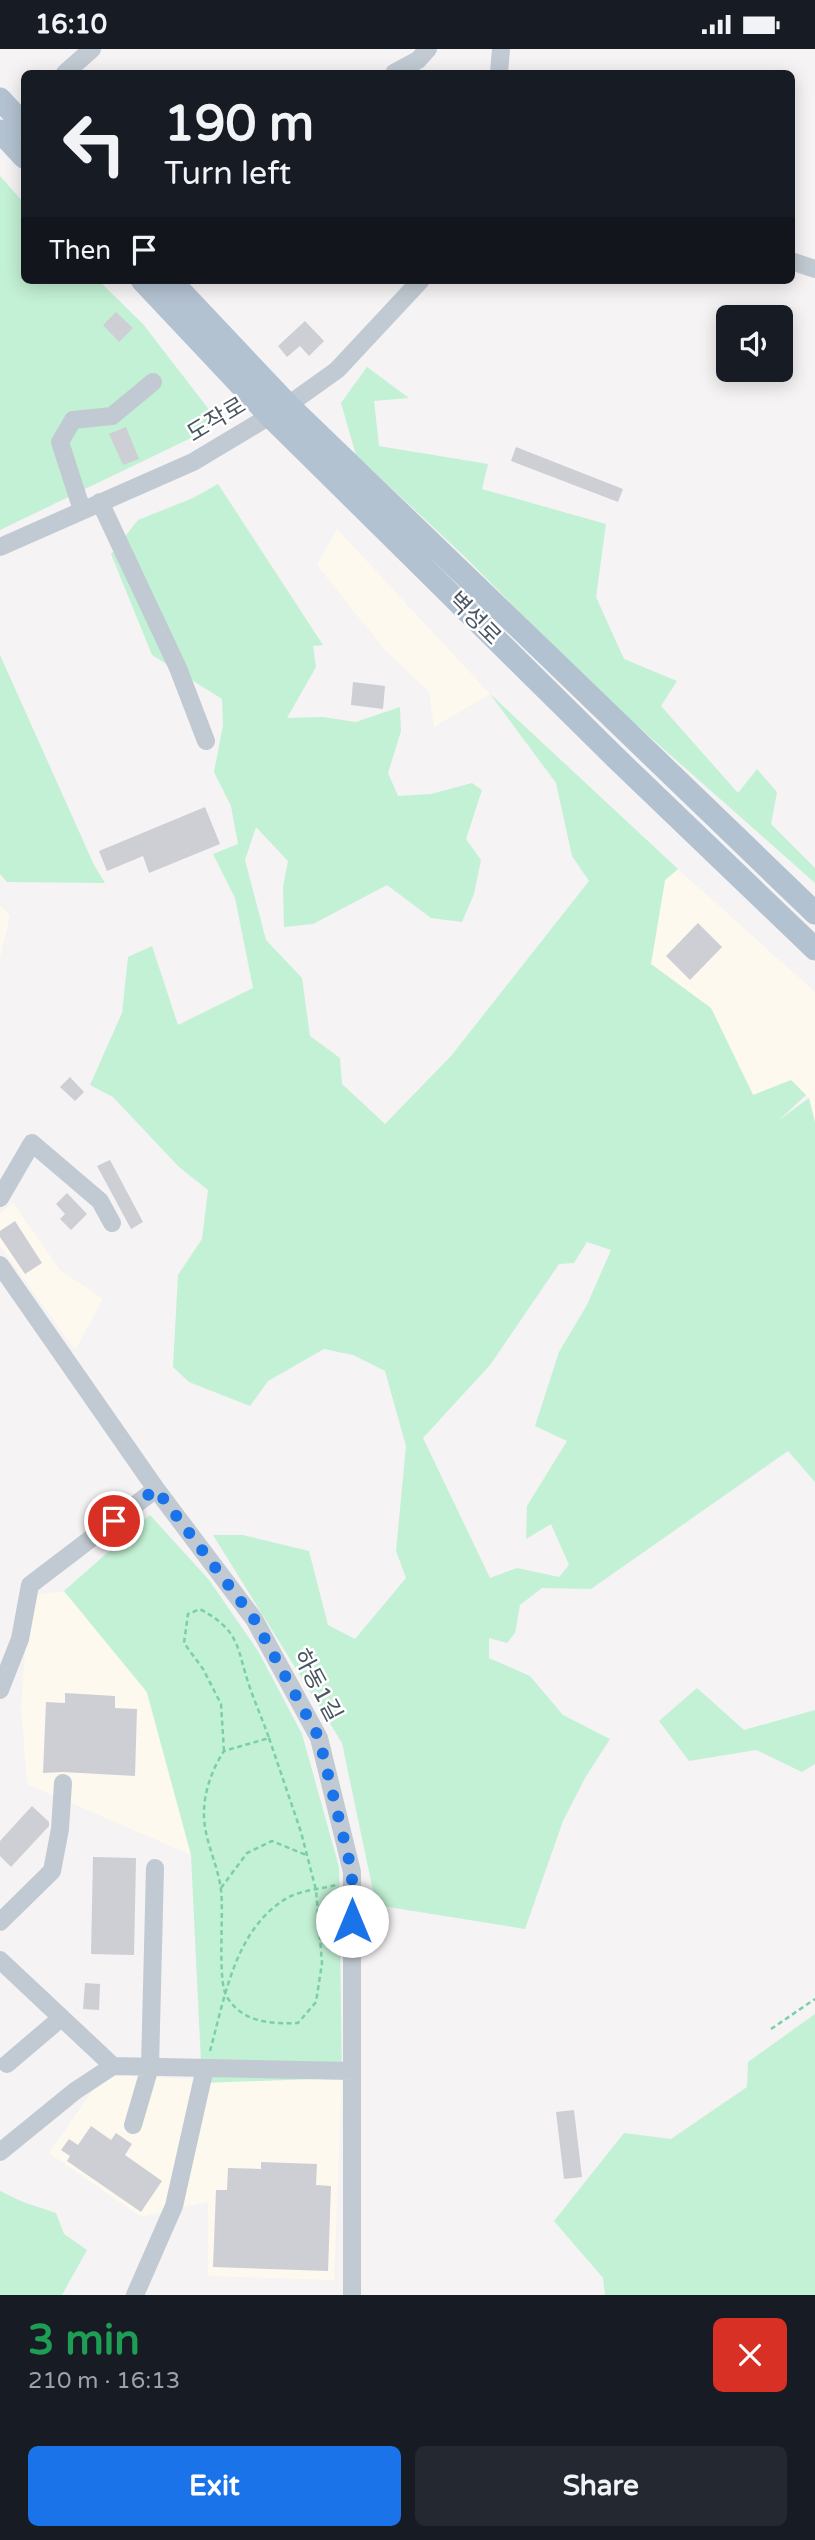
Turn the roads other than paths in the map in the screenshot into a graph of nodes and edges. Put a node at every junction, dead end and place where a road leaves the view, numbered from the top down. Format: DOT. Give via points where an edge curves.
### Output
graph roads {
  1 [pos="92,49"];
  2 [pos="428,49"];
  3 [pos="501,49"];
  4 [pos="68,70"];
  5 [pos="400,70"];
  6 [pos="499,70"];
  7 [pos="0,99"];
  8 [pos="16,121"];
  9 [pos="21,144"];
  10 [pos="795,262"];
  11 [pos="815,269"];
  12 [pos="146,284"];
  13 [pos="173,284"];
  14 [pos="417,284"];
  15 [pos="153,382"];
  16 [pos="279,410"];
  17 [pos="100,502"];
  18 [pos="82,510"];
  19 [pos="0,547"];
  20 [pos="206,741"];
  21 [pos="815,913"];
  22 [pos="815,949"];
  23 [pos="0,1198"];
  24 [pos="112,1223"];
  25 [pos="0,1265"];
  26 [pos="156,1489"];
  27 [pos="0,1690"];
  28 [pos="63,1783"];
  29 [pos="155,1868"];
  30 [pos="0,1922"];
  31 [pos="0,1960"];
  32 [pos="61,2018"];
  33 [pos="8,2064"];
  34 [pos="113,2066"];
  35 [pos="150,2067"];
  36 [pos="205,2068"];
  37 [pos="351,2071"];
  38 [pos="133,2125"];
  39 [pos="0,2152"];
  40 [pos="135,2295"];
  41 [pos="352,2295"];
  1 -- 4 [label="street"];
  2 -- 5 [label="street"];
  3 -- 6 [label="street"];
  7 -- 8 [label="main road"];
  8 -- 9 [label="main road"];
  10 -- 11 [label="street"];
  12 -- 16 [label="main road, 벽성로"];
  13 -- 16 [label="main road, 벽성로"];
  14 -- 16 [label="street, 도작로" via="337,370"];
  15 -- 18 [label="street" via="112,416 72,420 60,442"];
  16 -- 17 [label="street, 도작로" via="193,462"];
  16 -- 21 [label="main road, 벽성로"];
  16 -- 22 [label="main road, 벽성로" via="615,757"];
  17 -- 18 [label="street, 도작로"];
  17 -- 20 [label="street" via="178,669"];
  18 -- 19 [label="street, 도작로"];
  23 -- 24 [label="street" via="33,1143 100,1201"];
  25 -- 26 [label="street, 하동1길"];
  26 -- 27 [label="street" via="30,1585 20,1639"];
  26 -- 37 [label="street, 하동1길" via="254,1619 319,1738 352,1872"];
  28 -- 30 [label="street" via="52,1871"];
  29 -- 35 [label="street"];
  31 -- 32 [label="street"];
  32 -- 33 [label="street"];
  32 -- 34 [label="street"];
  34 -- 35 [label="street"];
  34 -- 39 [label="street"];
  35 -- 36 [label="street"];
  35 -- 38 [label="street"];
  36 -- 37 [label="street"];
  36 -- 40 [label="street" via="174,2206"];
  37 -- 41 [label="street, 하동1길"];
}
